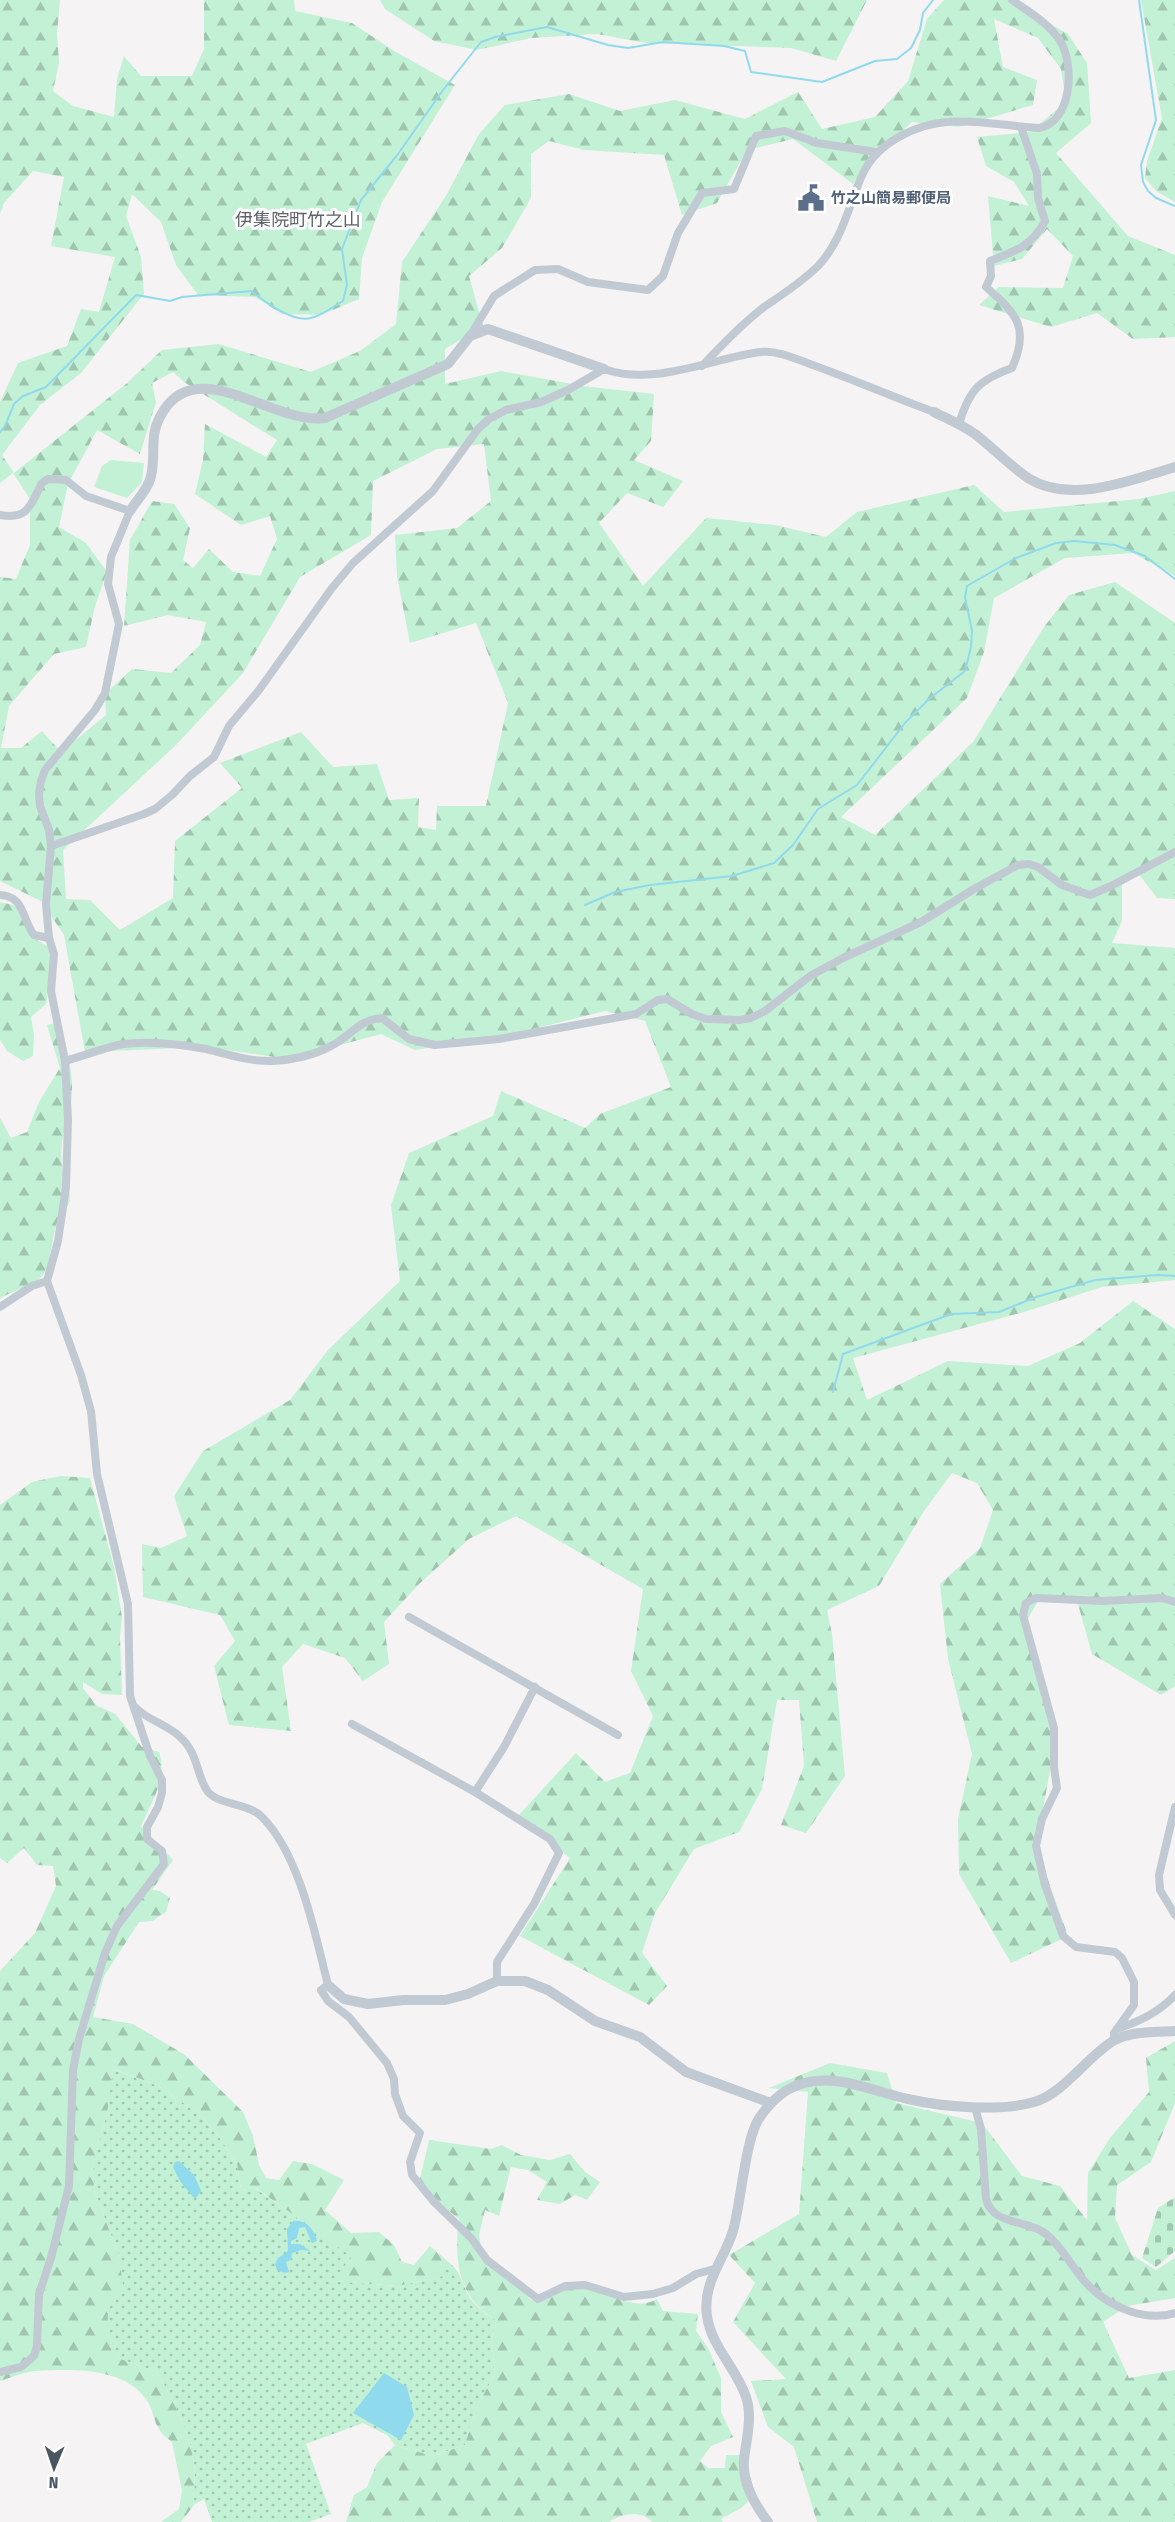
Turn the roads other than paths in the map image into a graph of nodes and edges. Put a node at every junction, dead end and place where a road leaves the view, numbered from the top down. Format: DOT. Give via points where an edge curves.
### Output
graph roads {
  1 [pos="1012,0"];
  2 [pos="1022,127"];
  3 [pos="876,152"];
  4 [pos="470,336"];
  5 [pos="701,367"];
  6 [pos="604,369"];
  7 [pos="934,412"];
  8 [pos="959,424"];
  9 [pos="1175,467"];
  10 [pos="130,511"];
  11 [pos="0,515"];
  12 [pos="51,846"];
  13 [pos="1175,852"];
  14 [pos="0,895"];
  15 [pos="49,938"];
  16 [pos="65,1061"];
  17 [pos="47,1281"];
  18 [pos="0,1307"];
  19 [pos="1175,1602"];
  20 [pos="409,1617"];
  21 [pos="535,1687"];
  22 [pos="133,1705"];
  23 [pos="352,1724"];
  24 [pos="618,1735"];
  25 [pos="475,1792"];
  26 [pos="1175,1807"];
  27 [pos="1175,1915"];
  28 [pos="497,1981"];
  29 [pos="328,1986"];
  30 [pos="1175,1995"];
  31 [pos="1175,2031"];
  32 [pos="1115,2035"];
  33 [pos="771,2103"];
  34 [pos="975,2107"];
  35 [pos="714,2269"];
  36 [pos="1175,2313"];
  37 [pos="0,2372"];
  38 [pos="768,2522"];
  1 -- 2 [label="street" via="1044,22 1060,40 1068,75 1065,101 1055,119 1046,127"];
  2 -- 3 [label="street" via="941,120 912,129"];
  2 -- 8 [label="street" via="1037,174 1038,198 1045,221 1038,235 1014,252 990,261 991,276 986,287 1006,304 1020,326 1021,349 1012,368 990,376 966,401"];
  3 -- 4 [label="street" via="818,143 785,132 756,136 734,189 702,193 678,233 663,276 648,290 588,282 558,269 535,270 494,296"];
  3 -- 5 [label="street" via="867,163 846,222 819,265 734,332"];
  4 -- 6 [label="street" via="488,329"];
  4 -- 10 [label="street" via="448,364 325,418 312,420 279,412 207,387 180,394 155,426 151,476"];
  5 -- 6 [label="street" via="625,375"];
  5 -- 7 [label="street" via="771,352"];
  6 -- 12 [label="street" via="568,390 541,402 506,410 484,424 432,491 337,582 229,726 213,758 172,795 144,814"];
  7 -- 8 [label="street"];
  8 -- 9 [label="street" via="1029,478 1052,488 1117,484"];
  10 -- 11 [label="street" via="86,496 66,480 56,478 42,483 22,515"];
  10 -- 12 [label="street" via="111,557 108,584 119,624 105,693 51,761 41,781 40,806"];
  12 -- 15 [label="street" via="46,904"];
  13 -- 16 [label="street" via="1090,895 1062,885 1038,867 1018,865 921,922 810,976 765,1011 740,1020 706,1019 667,999 658,1000 636,1014 464,1044 419,1043 382,1018 369,1019 333,1046 274,1061 240,1059 177,1045 132,1044"];
  14 -- 15 [label="street" via="22,906 27,926 34,935"];
  15 -- 16 [label="street" via="54,954 51,991"];
  16 -- 17 [label="street" via="66,1187"];
  17 -- 18 [label="street"];
  17 -- 22 [label="street" via="91,1411 97,1474 128,1604 128,1688"];
  19 -- 32 [label="street" via="1162,1598 1036,1598 1026,1603 1023,1615 1054,1728 1057,1788 1042,1819 1036,1846 1062,1936 1076,1947 1115,1952 1134,1982 1134,2005"];
  20 -- 21 [label="street"];
  21 -- 24 [label="street"];
  21 -- 25 [label="street"];
  22 -- 29 [label="street" via="182,1738 212,1795 256,1811 278,1838 302,1887"];
  22 -- 37 [label="street" via="162,1780 162,1793 147,1827 147,1839 162,1851 164,1863 117,1926 91,1998 73,2070 69,2186 39,2294 37,2346 34,2356 21,2367"];
  23 -- 25 [label="street"];
  25 -- 28 [label="street" via="550,1839 559,1853 534,1904 496,1962"];
  26 -- 27 [label="street" via="1159,1875 1160,1890"];
  28 -- 29 [label="street" via="445,2000 368,2004 344,1999"];
  28 -- 33 [label="street" via="517,1980 541,1986 595,2021 640,2037 686,2072"];
  29 -- 35 [label="street" via="321,1990 328,2001 350,2017 387,2063 403,2116 420,2133 410,2162 412,2175 487,2260 538,2299 565,2286 585,2284 624,2297 653,2294"];
  30 -- 32 [label="street" via="1162,2008"];
  31 -- 32 [label="street"];
  32 -- 34 [label="street" via="1036,2102"];
  33 -- 34 [label="street" via="796,2085 840,2080 918,2101"];
  33 -- 35 [label="street" via="757,2122 732,2232"];
  34 -- 36 [label="street" via="981,2129 986,2199 995,2215 1040,2229 1057,2242 1090,2287 1108,2300 1139,2315"];
  35 -- 38 [label="street" via="707,2316 718,2346 747,2398 750,2419 744,2463 746,2481 756,2506"];
}
